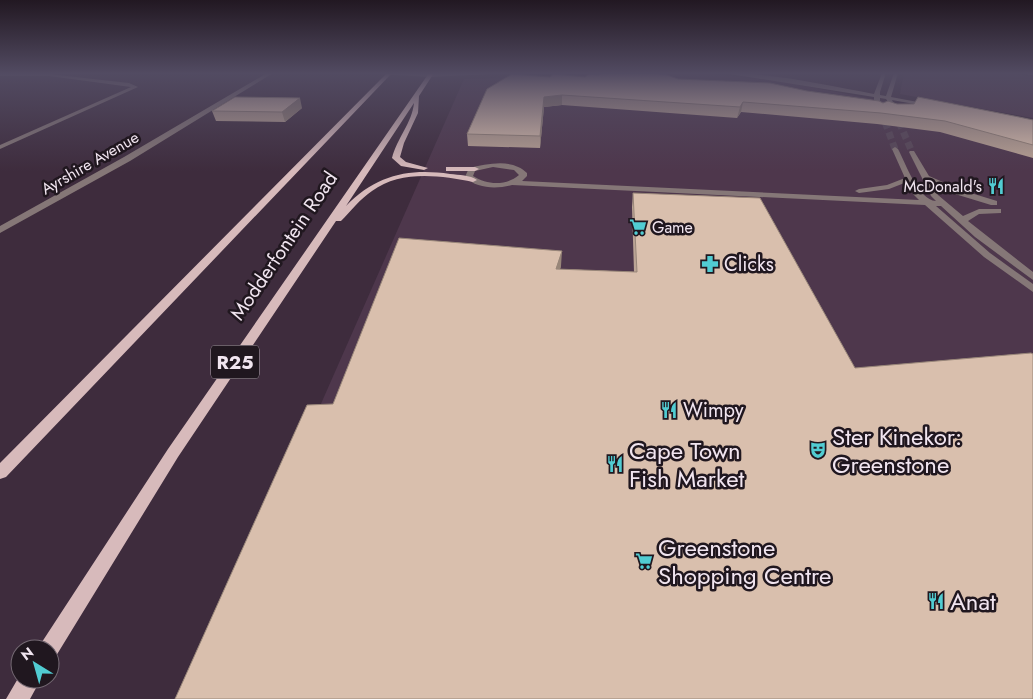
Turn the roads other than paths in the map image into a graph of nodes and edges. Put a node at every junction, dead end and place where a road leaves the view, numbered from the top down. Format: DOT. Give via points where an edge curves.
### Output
graph roads {
  1 [pos="94,106"];
  2 [pos="216,106"];
  3 [pos="358,106"];
  4 [pos="410,106"];
  5 [pos="417,106"];
  6 [pos="878,106"];
  7 [pos="892,106"];
  8 [pos="902,106"];
  9 [pos="880,110"];
  10 [pos="9,136"];
  11 [pos="26,136"];
  12 [pos="0,147"];
  13 [pos="895,149"];
  14 [pos="912,152"];
  15 [pos="475,169"];
  16 [pos="523,175"];
  17 [pos="926,178"];
  18 [pos="473,180"];
  19 [pos="909,180"];
  20 [pos="512,183"];
  21 [pos="859,190"];
  22 [pos="917,194"];
  23 [pos="935,196"];
  24 [pos="884,199"];
  25 [pos="926,202"];
  26 [pos="944,204"];
  27 [pos="945,219"];
  28 [pos="963,221"];
  29 [pos="0,230"];
  30 [pos="316,242"];
  31 [pos="1033,278"];
  32 [pos="1033,289"];
  33 [pos="0,472"];
  34 [pos="55,639"];
  1 -- 11 [label="street"];
  2 -- 29 [label="street, Ayrshire Avenue"];
  3 -- 33 [label="main road, Modderfontein Road"];
  4 -- 30 [label="main road, Modderfontein Road / R25"];
  5 -- 15 [label="main road" via="396,153 398,162 418,168"];
  6 -- 9 [label="street"];
  7 -- 8 [label="street" via="893,109"];
  10 -- 11 [label="street"];
  11 -- 12 [label="street"];
  13 -- 19 [label="street"];
  14 -- 17 [label="street"];
  15 -- 16 [label="street" via="509,166 520,170"];
  15 -- 18 [label="street" via="469,174"];
  16 -- 20 [label="street"];
  16 -- 21 [label="street" via="571,180"];
  17 -- 23 [label="street"];
  17 -- 28 [label="street" via="996,207 974,212"];
  18 -- 20 [label="street" via="488,185"];
  18 -- 30 [label="main road" via="415,175 379,182"];
  19 -- 21 [label="street"];
  19 -- 22 [label="street"];
  20 -- 24 [label="street"];
  21 -- 22 [label="street"];
  22 -- 23 [label="street"];
  22 -- 25 [label="street"];
  23 -- 26 [label="street"];
  24 -- 25 [label="street"];
  24 -- 27 [label="street"];
  25 -- 26 [label="street"];
  25 -- 27 [label="street"];
  26 -- 28 [label="street"];
  27 -- 32 [label="street"];
  28 -- 31 [label="street"];
  30 -- 34 [label="main road, Modderfontein Road / R25" via="173,454"];
}
